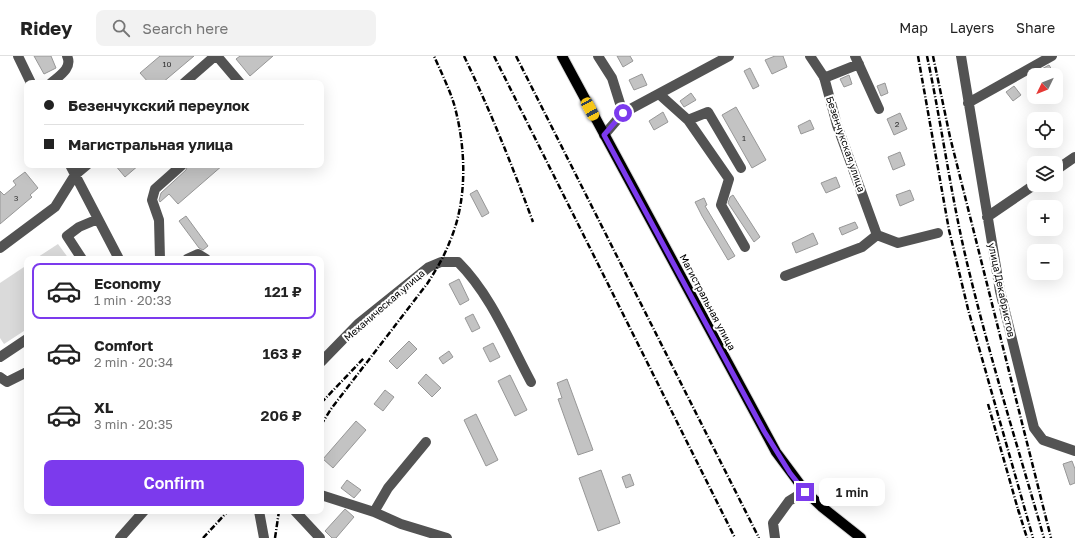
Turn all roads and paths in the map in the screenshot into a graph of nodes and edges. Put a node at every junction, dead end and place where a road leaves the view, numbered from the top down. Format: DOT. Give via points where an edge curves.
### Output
graph roads {
  1 [pos="18,56"];
  2 [pos="67,56"];
  3 [pos="216,56"];
  4 [pos="562,56"];
  5 [pos="598,56"];
  6 [pos="729,56"];
  7 [pos="810,56"];
  8 [pos="961,56"];
  9 [pos="1052,56"];
  10 [pos="857,60"];
  11 [pos="824,78"];
  12 [pos="30,80"];
  13 [pos="55,80"];
  14 [pos="188,80"];
  15 [pos="237,80"];
  16 [pos="659,94"];
  17 [pos="968,103"];
  18 [pos="879,109"];
  19 [pos="623,113"];
  20 [pos="688,120"];
  21 [pos="604,135"];
  22 [pos="1075,157"];
  23 [pos="1063,165"];
  24 [pos="72,168"];
  25 [pos="83,168"];
  26 [pos="179,168"];
  27 [pos="741,168"];
  28 [pos="75,175"];
  29 [pos="1027,190"];
  30 [pos="987,217"];
  31 [pos="98,219"];
  32 [pos="938,233"];
  33 [pos="877,235"];
  34 [pos="745,247"];
  35 [pos="0,248"];
  36 [pos="80,256"];
  37 [pos="117,256"];
  38 [pos="160,256"];
  39 [pos="785,276"];
  40 [pos="24,341"];
  41 [pos="0,357"];
  42 [pos="324,359"];
  43 [pos="24,374"];
  44 [pos="0,377"];
  45 [pos="531,382"];
  46 [pos="426,442"];
  47 [pos="1075,451"];
  48 [pos="805,492"];
  49 [pos="324,496"];
  50 [pos="374,512"];
  51 [pos="141,514"];
  52 [pos="260,514"];
  53 [pos="298,514"];
  54 [pos="120,538"];
  55 [pos="264,538"];
  56 [pos="320,538"];
  57 [pos="445,538"];
  58 [pos="775,538"];
  59 [pos="861,538"];
  1 -- 12 [label="street"];
  2 -- 13 [label="street" via="66,71"];
  3 -- 14 [label="street"];
  3 -- 15 [label="street"];
  4 -- 21 [label="main road, Магистральная улица"];
  5 -- 19 [label="street" via="612,78"];
  6 -- 16 [label="street"];
  7 -- 11 [label="street, Безенчукская улица"];
  8 -- 17 [label="street, улица Декабристов"];
  9 -- 17 [label="street"];
  10 -- 11 [label="street"];
  10 -- 18 [label="street"];
  11 -- 33 [label="street, Безенчукская улица"];
  16 -- 19 [label="street"];
  16 -- 20 [label="street"];
  17 -- 30 [label="street, улица Декабристов"];
  19 -- 21 [label="street"];
  20 -- 27 [label="street" via="708,112"];
  20 -- 34 [label="street" via="728,179 721,205"];
  21 -- 48 [label="main road, Магистральная улица" via="764,431"];
  22 -- 23 [label="street"];
  24 -- 28 [label="street"];
  25 -- 28 [label="street"];
  26 -- 38 [label="street" via="155,189 152,200 159,220"];
  28 -- 31 [label="street"];
  28 -- 35 [label="street" via="55,207"];
  29 -- 30 [label="street"];
  30 -- 47 [label="street, улица Декабристов" via="1000,291 1034,428 1043,440"];
  31 -- 36 [label="street" via="67,236"];
  31 -- 37 [label="street"];
  32 -- 33 [label="street" via="898,243"];
  33 -- 39 [label="street" via="862,247"];
  40 -- 41 [label="street"];
  42 -- 45 [label="street, Механическая улица" via="358,324 428,267 441,262 458,262 485,296"];
  43 -- 44 [label="street" via="7,382"];
  46 -- 50 [label="street" via="388,488"];
  48 -- 58 [label="street" via="789,501 773,523"];
  48 -- 59 [label="main road, Магистральная улица"];
  49 -- 50 [label="street"];
  50 -- 57 [label="street"];
  51 -- 54 [label="street"];
  52 -- 55 [label="street"];
  53 -- 56 [label="street"];
}
